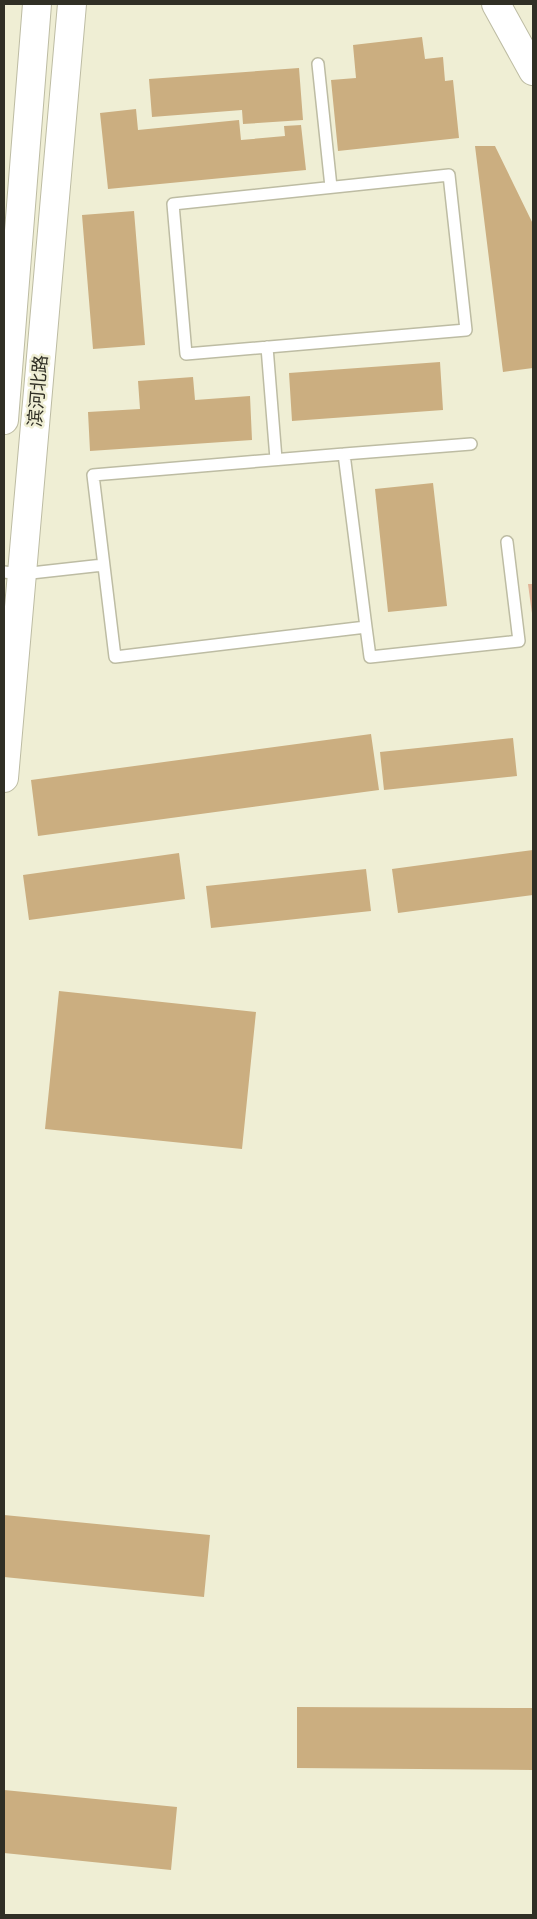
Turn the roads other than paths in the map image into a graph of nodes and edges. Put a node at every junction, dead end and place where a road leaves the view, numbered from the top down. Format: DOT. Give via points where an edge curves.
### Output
graph roads {
  1 [pos="37,4"];
  2 [pos="72,4"];
  3 [pos="496,4"];
  4 [pos="318,64"];
  5 [pos="533,71"];
  6 [pos="331,187"];
  7 [pos="267,347"];
  8 [pos="4,420"];
  9 [pos="471,444"];
  10 [pos="344,454"];
  11 [pos="276,459"];
  12 [pos="507,542"];
  13 [pos="104,565"];
  14 [pos="13,573"];
  15 [pos="366,627"];
  16 [pos="4,778"];
  1 -- 8 [label="main road, 滨河北路"];
  2 -- 14 [label="main road, 滨河北路"];
  3 -- 5 [label="main road"];
  4 -- 6 [label="lane"];
  6 -- 7 [label="lane" via="174,204 186,354"];
  6 -- 7 [label="lane" via="448,175 466,330"];
  7 -- 11 [label="lane"];
  9 -- 10 [label="lane"];
  10 -- 11 [label="lane"];
  10 -- 15 [label="lane"];
  11 -- 13 [label="lane" via="93,475"];
  12 -- 15 [label="lane" via="518,641 370,657"];
  13 -- 14 [label="lane"];
  13 -- 15 [label="lane" via="115,658"];
  14 -- 16 [label="main road, 滨河北路"];
}
